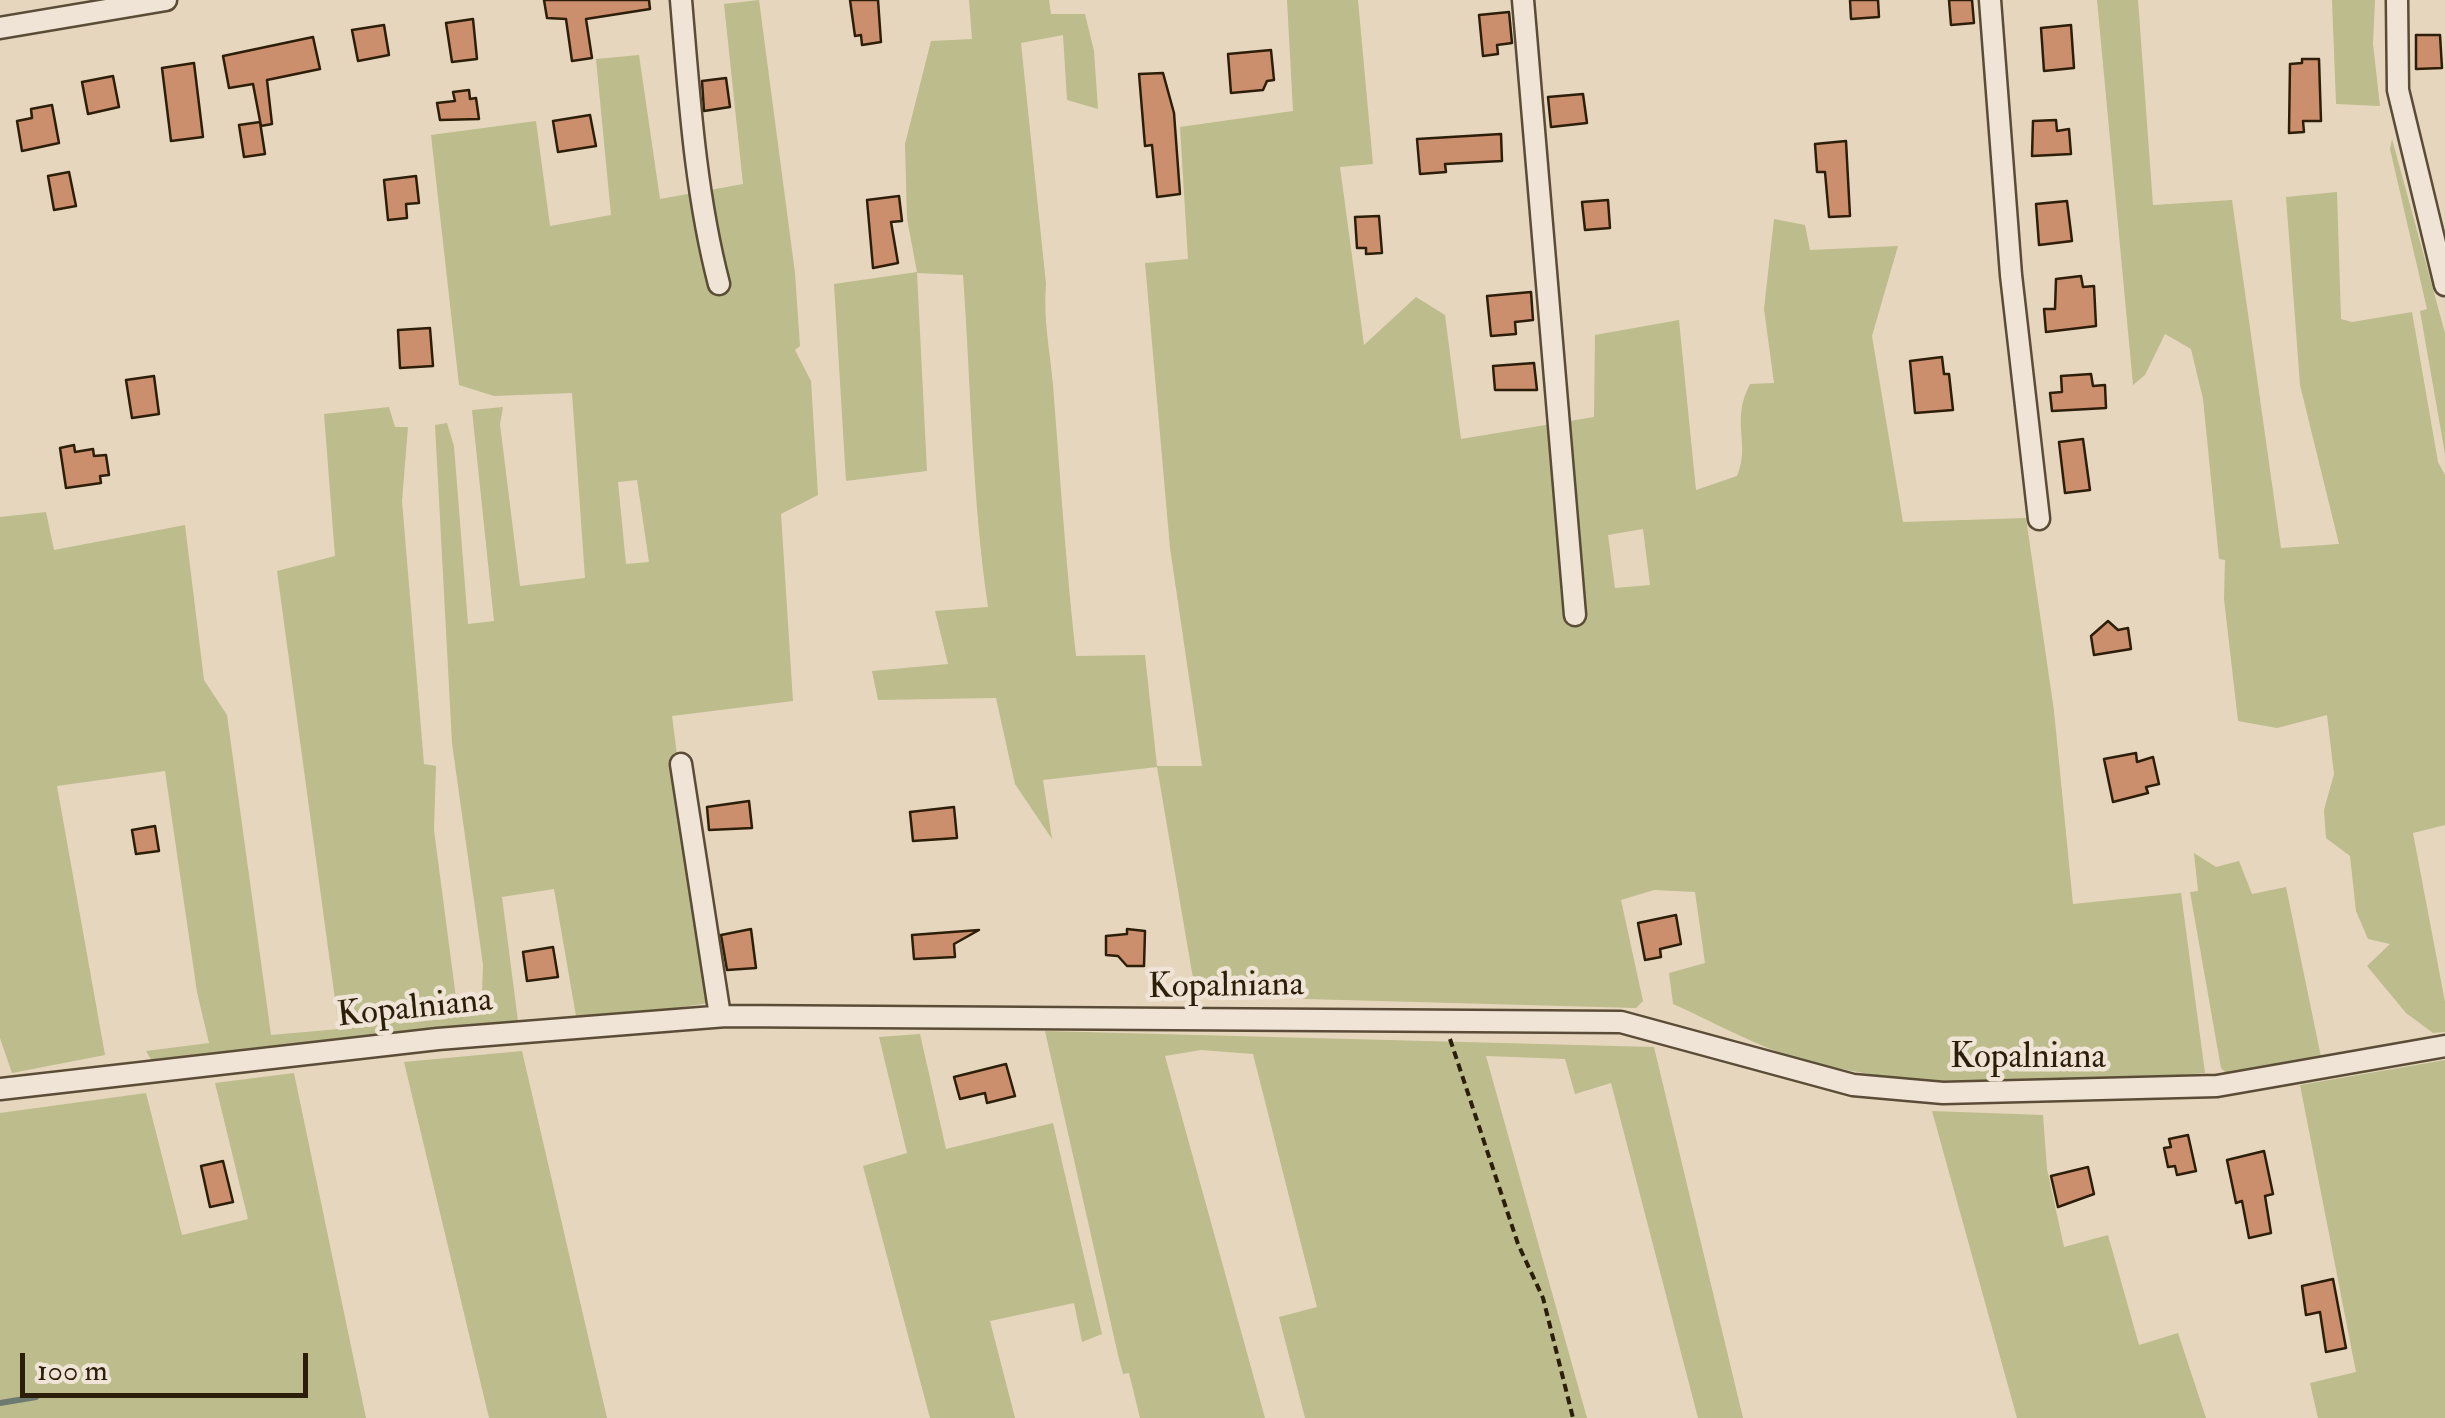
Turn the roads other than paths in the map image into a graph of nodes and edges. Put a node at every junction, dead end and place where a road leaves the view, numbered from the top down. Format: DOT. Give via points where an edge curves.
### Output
graph roads {
  1 [pos="166,0"];
  2 [pos="681,0"];
  3 [pos="1523,0"];
  4 [pos="1990,0"];
  5 [pos="2398,0"];
  6 [pos="0,28"];
  7 [pos="2442,259"];
  8 [pos="719,284"];
  9 [pos="2445,285"];
  10 [pos="2039,519"];
  11 [pos="1575,615"];
  12 [pos="682,764"];
  13 [pos="720,1016"];
  14 [pos="2445,1046"];
  15 [pos="0,1090"];
  1 -- 6 [label="street"];
  2 -- 8 [label="street" via="709,247"];
  3 -- 11 [label="street"];
  4 -- 10 [label="street"];
  5 -- 7 [label="street" via="2398,90"];
  7 -- 9 [label="street"];
  12 -- 13 [label="street"];
  13 -- 14 [label="street, Kopalniana" via="1620,1022 1853,1085 1943,1093 2217,1086"];
  13 -- 15 [label="street, Kopalniana"];
}
